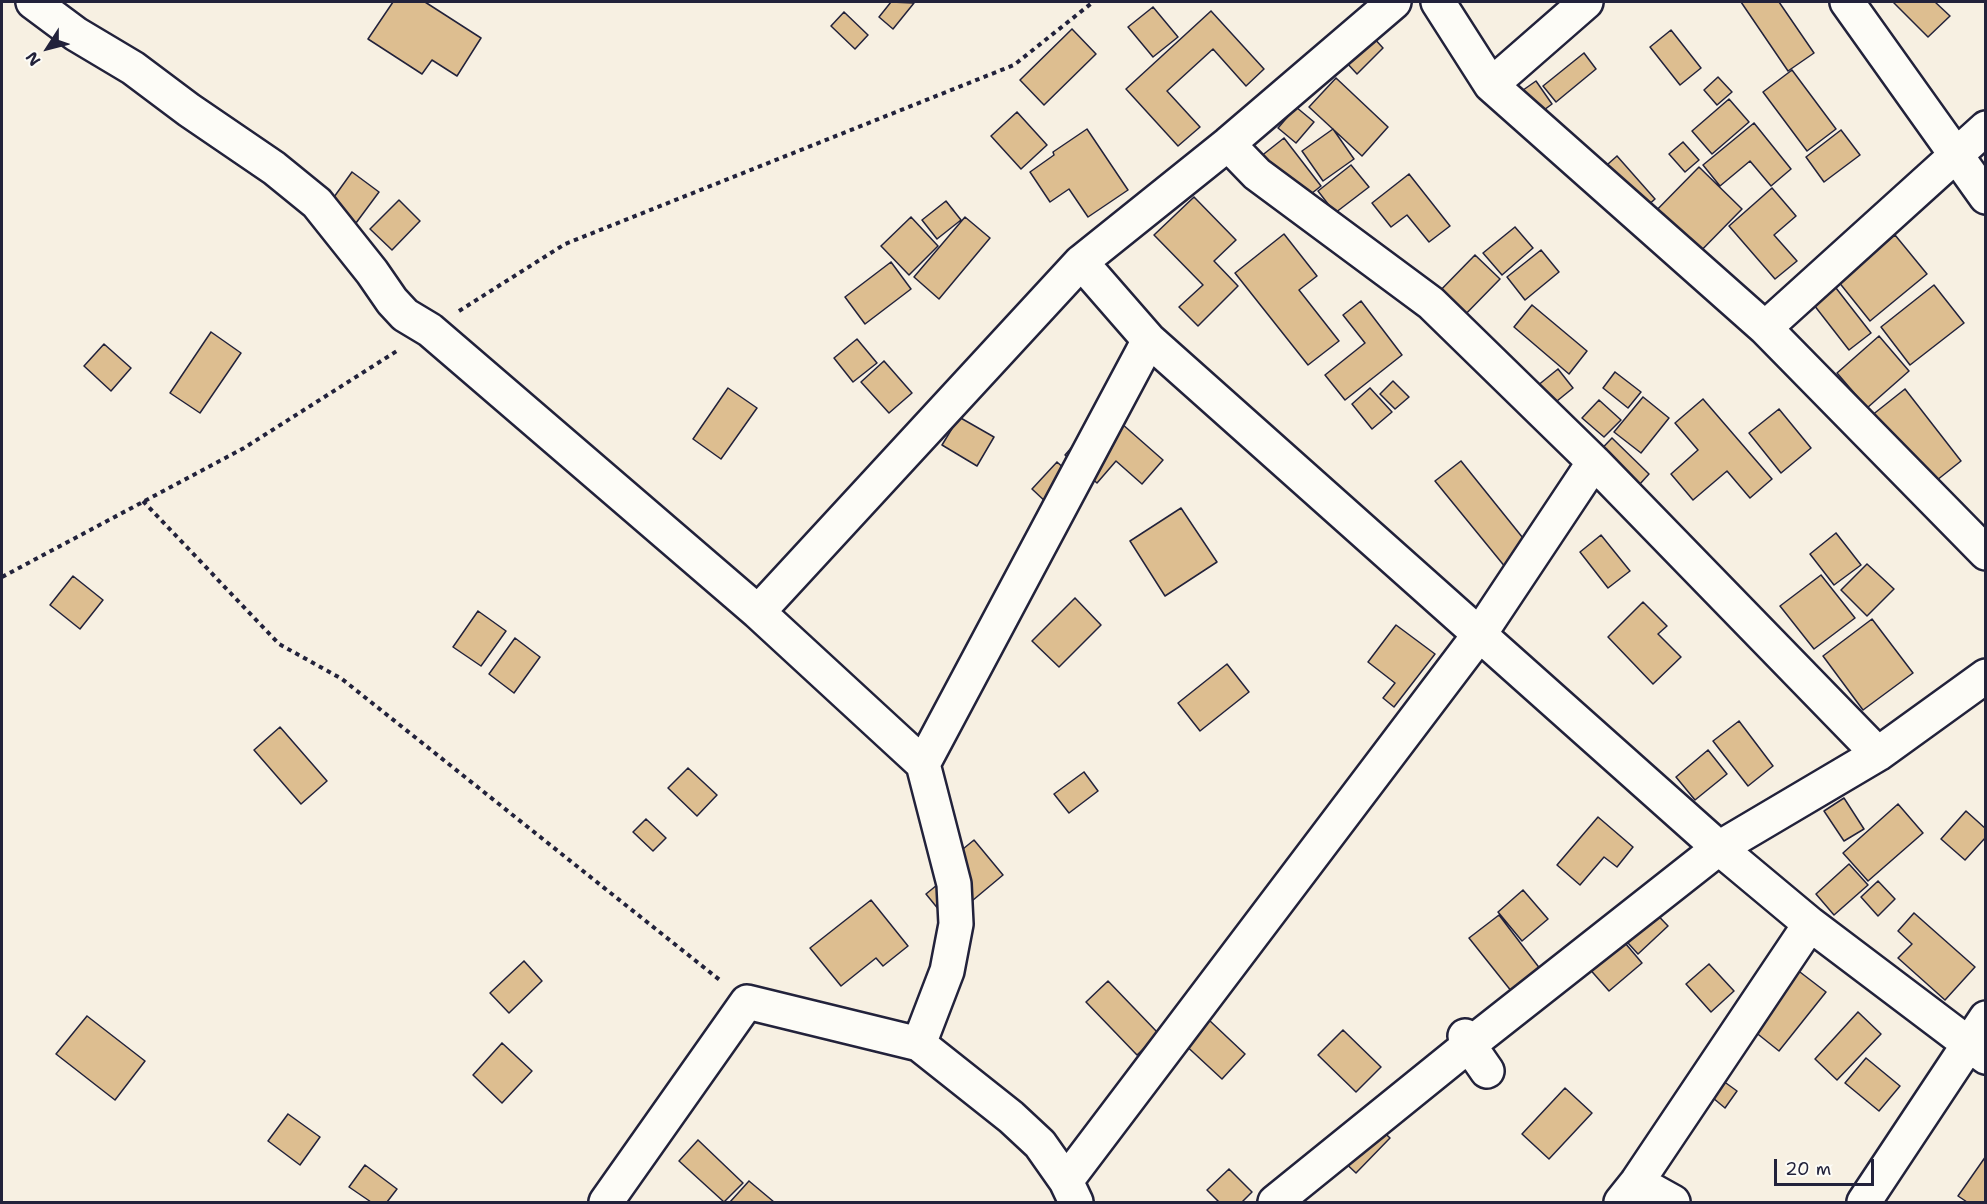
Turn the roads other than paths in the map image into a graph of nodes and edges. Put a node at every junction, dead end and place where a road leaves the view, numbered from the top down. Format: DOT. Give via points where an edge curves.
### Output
graph roads {
  1 [pos="33,2"];
  2 [pos="1394,2"];
  3 [pos="1438,2"];
  4 [pos="1586,2"];
  5 [pos="1847,2"];
  6 [pos="1491,85"];
  7 [pos="1986,128"];
  8 [pos="1228,144"];
  9 [pos="1957,156"];
  10 [pos="1986,197"];
  11 [pos="1081,262"];
  12 [pos="1765,328"];
  13 [pos="1149,340"];
  14 [pos="1594,462"];
  15 [pos="1986,553"];
  16 [pos="758,612"];
  17 [pos="1479,635"];
  18 [pos="1986,675"];
  19 [pos="1878,754"];
  20 [pos="923,764"];
  21 [pos="1719,848"];
  22 [pos="1810,924"];
  23 [pos="1980,1039"];
  24 [pos="1467,1040"];
  25 [pos="919,1044"];
  26 [pos="1488,1071"];
  27 [pos="1071,1192"];
  28 [pos="1629,1192"];
  29 [pos="606,1203"];
  30 [pos="1275,1203"];
  31 [pos="1673,1203"];
  32 [pos="1864,1203"];
  1 -- 16 [label="street" via="76,34 133,68 317,203 405,315 430,330"];
  2 -- 8 [label="street"];
  3 -- 6 [label="street"];
  4 -- 6 [label="street"];
  5 -- 9 [label="street"];
  6 -- 12 [label="street"];
  7 -- 9 [label="street"];
  8 -- 11 [label="street"];
  8 -- 14 [label="street" via="1257,174 1431,303"];
  9 -- 10 [label="street"];
  9 -- 12 [label="street"];
  11 -- 13 [label="street"];
  11 -- 16 [label="street"];
  12 -- 15 [label="street"];
  13 -- 17 [label="street"];
  13 -- 20 [label="street"];
  14 -- 17 [label="street"];
  14 -- 19 [label="street"];
  16 -- 20 [label="street"];
  17 -- 21 [label="street"];
  17 -- 27 [label="street"];
  18 -- 19 [label="street"];
  19 -- 21 [label="street"];
  20 -- 25 [label="street" via="954,884 956,924 947,971"];
  21 -- 22 [label="street"];
  21 -- 24 [label="street"];
  22 -- 23 [label="street"];
  22 -- 28 [label="street"];
  23 -- 32 [label="street"];
  24 -- 26 [label="street"];
  24 -- 30 [label="street"];
  25 -- 27 [label="street" via="1040,1144"];
  25 -- 29 [label="street" via="747,1002"];
  28 -- 31 [label="street"];
}
